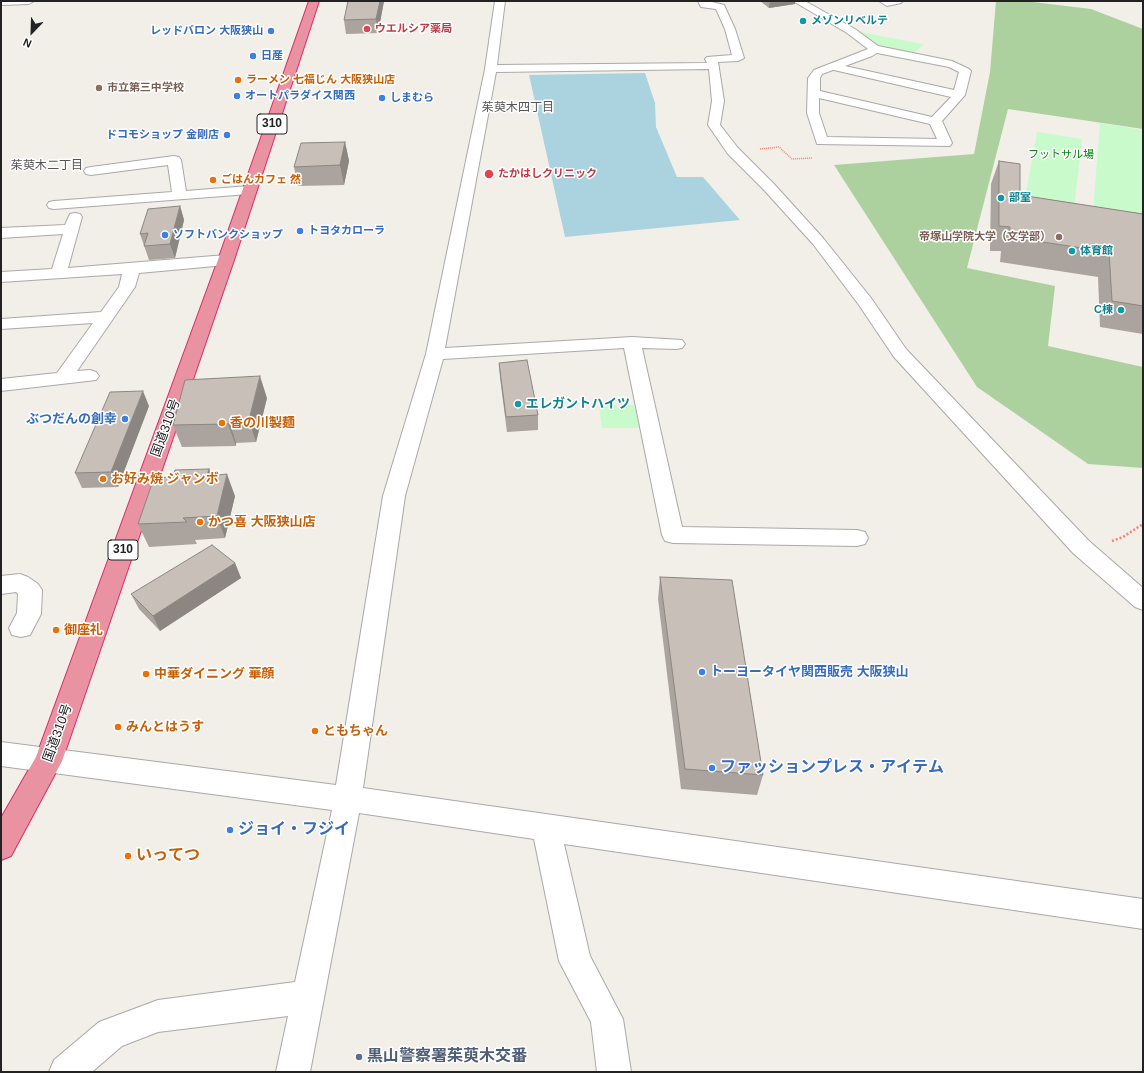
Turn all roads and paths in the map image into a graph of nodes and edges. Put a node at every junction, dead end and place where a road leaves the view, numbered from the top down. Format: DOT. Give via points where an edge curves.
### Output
graph roads {
  1 [pos="29,1"];
  2 [pos="314,1"];
  3 [pos="500,1"];
  4 [pos="704,1"];
  5 [pos="798,1"];
  6 [pos="884,1"];
  7 [pos="898,1"];
  8 [pos="1,2"];
  9 [pos="874,49"];
  10 [pos="714,66"];
  11 [pos="834,67"];
  12 [pos="491,68"];
  13 [pos="814,93"];
  14 [pos="959,95"];
  15 [pos="935,121"];
  16 [pos="822,141"];
  17 [pos="733,151"];
  18 [pos="249,190"];
  19 [pos="180,196"];
  20 [pos="92,202"];
  21 [pos="54,205"];
  22 [pos="1,233"];
  23 [pos="226,260"];
  24 [pos="132,269"];
  25 [pos="59,273"];
  26 [pos="1,277"];
  27 [pos="106,317"];
  28 [pos="1,324"];
  29 [pos="632,342"];
  30 [pos="676,344"];
  31 [pos="435,354"];
  32 [pos="90,376"];
  33 [pos="63,378"];
  34 [pos="1,385"];
  35 [pos="1143,524"];
  36 [pos="1123,537"];
  37 [pos="857,538"];
  38 [pos="1,585"];
  39 [pos="1143,601"];
  40 [pos="21,628"];
  41 [pos="1,754"];
  42 [pos="48,761"];
  43 [pos="348,799"];
  44 [pos="546,827"];
  45 [pos="1,846"];
  46 [pos="1143,914"];
  47 [pos="308,997"];
  48 [pos="66,1072"];
  49 [pos="293,1072"];
  50 [pos="614,1072"];
  1 -- 8 [label="street"];
  2 -- 18 [label="highway, 国道310号 / 310"];
  3 -- 12 [label="street"];
  4 -- 10 [label="street" via="705,5 720,7 728,23 738,58 711,59"];
  5 -- 9 [label="street" via="851,31"];
  6 -- 7 [label="street"];
  9 -- 11 [label="street" via="868,54"];
  9 -- 14 [label="street" via="961,68 965,71"];
  10 -- 12 [label="street"];
  10 -- 17 [label="street" via="718,101 714,125"];
  11 -- 13 [label="street" via="818,72 814,78"];
  11 -- 14 [label="street"];
  12 -- 31 [label="street"];
  13 -- 15 [label="street"];
  13 -- 16 [label="street" via="813,113"];
  14 -- 15 [label="street"];
  15 -- 16 [label="street" via="945,143"];
  16 -- 17 [label="path" via="828,158 792,159 779,147"];
  17 -- 39 [label="street" via="769,186 818,241 910,364 1081,548"];
  18 -- 19 [label="street"];
  18 -- 23 [label="highway, 国道310号 / 310"];
  19 -- 20 [label="street"];
  19 -- 20 [label="street" via="174,160 91,165"];
  20 -- 21 [label="street"];
  22 -- 25 [label="street" via="74,223"];
  23 -- 24 [label="street"];
  23 -- 42 [label="highway, 国道310号 / 310"];
  24 -- 25 [label="street"];
  24 -- 27 [label="street" via="127,287"];
  25 -- 26 [label="street"];
  27 -- 28 [label="street"];
  27 -- 33 [label="street"];
  29 -- 30 [label="street"];
  29 -- 31 [label="street"];
  29 -- 37 [label="street" via="673,535"];
  31 -- 43 [label="street" via="394,496"];
  32 -- 33 [label="street"];
  33 -- 34 [label="street"];
  35 -- 36 [label="path"];
  38 -- 40 [label="street" via="20,583 30,590 29,614"];
  41 -- 42 [label="street"];
  42 -- 43 [label="street"];
  42 -- 45 [label="highway, 国道310号 / 310"];
  43 -- 44 [label="street"];
  43 -- 47 [label="street"];
  44 -- 46 [label="street"];
  44 -- 50 [label="street" via="575,961 607,1019"];
  47 -- 48 [label="street" via="158,1016 111,1034"];
  47 -- 49 [label="street"];
}
